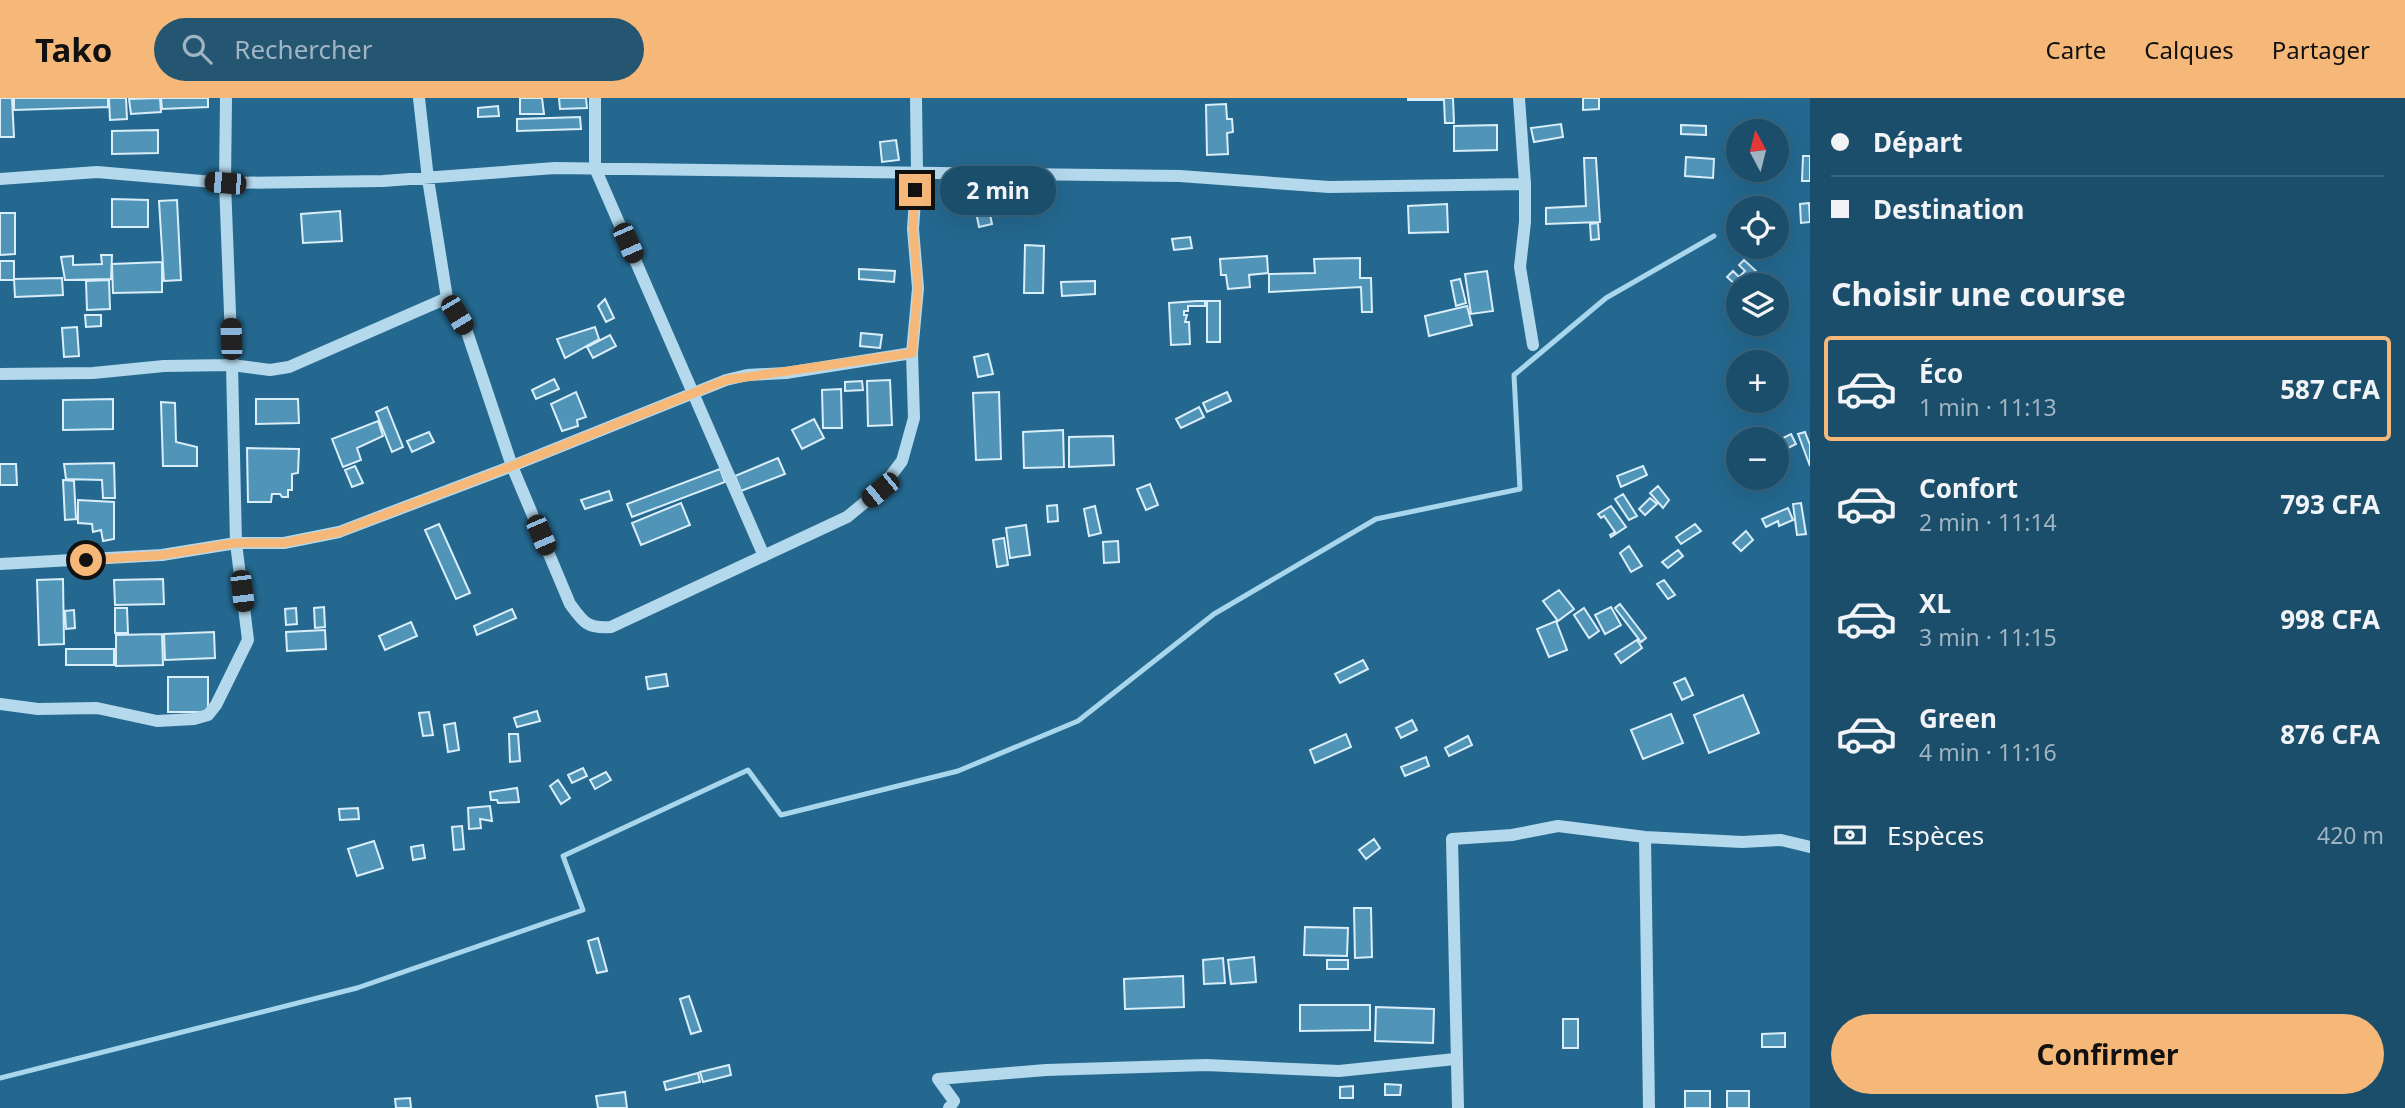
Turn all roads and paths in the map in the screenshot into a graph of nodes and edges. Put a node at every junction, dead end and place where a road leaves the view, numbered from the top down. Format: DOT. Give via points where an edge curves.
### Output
graph roads {
  1 [pos="226,98"];
  2 [pos="419,98"];
  3 [pos="595,98"];
  4 [pos="916,98"];
  5 [pos="1519,98"];
  6 [pos="595,168"];
  7 [pos="917,171"];
  8 [pos="0,179"];
  9 [pos="428,179"];
  10 [pos="225,183"];
  11 [pos="1525,184"];
  12 [pos="447,298"];
  13 [pos="1533,345"];
  14 [pos="912,353"];
  15 [pos="232,365"];
  16 [pos="0,374"];
  17 [pos="692,391"];
  18 [pos="512,466"];
  19 [pos="236,543"];
  20 [pos="764,556"];
  21 [pos="0,564"];
  22 [pos="0,704"];
  23 [pos="1645,837"];
  24 [pos="1810,846"];
  25 [pos="1455,1059"];
  26 [pos="949,1108"];
  27 [pos="1458,1108"];
  28 [pos="1649,1108"];
  1 -- 10 [label="street"];
  2 -- 9 [label="street"];
  3 -- 6 [label="street"];
  4 -- 7 [label="street"];
  5 -- 11 [label="street"];
  6 -- 7 [label="street"];
  6 -- 9 [label="street"];
  6 -- 17 [label="street"];
  7 -- 11 [label="street" via="1180,176 1329,187"];
  7 -- 14 [label="street" via="913,229 918,288"];
  8 -- 10 [label="street" via="97,172"];
  9 -- 10 [label="street"];
  9 -- 12 [label="street"];
  10 -- 15 [label="street"];
  11 -- 13 [label="street" via="1520,267"];
  12 -- 15 [label="street" via="289,367 270,370"];
  12 -- 18 [label="street" via="467,332"];
  14 -- 17 [label="street" via="747,375"];
  14 -- 20 [label="street" via="914,418 902,461 880,490 847,517"];
  15 -- 16 [label="street"];
  15 -- 19 [label="street"];
  17 -- 18 [label="street"];
  17 -- 20 [label="street"];
  18 -- 19 [label="street" via="339,532 284,543"];
  18 -- 20 [label="street" via="570,604 583,622 597,628 611,627"];
  19 -- 21 [label="street" via="162,555"];
  19 -- 22 [label="street" via="248,640 208,715 157,721 97,708"];
  23 -- 24 [label="street" via="1782,840"];
  23 -- 25 [label="street" via="1558,826 1452,839"];
  23 -- 28 [label="street"];
  25 -- 26 [label="street" via="1339,1071 1206,1065 938,1079 954,1101"];
  25 -- 27 [label="street"];
}
